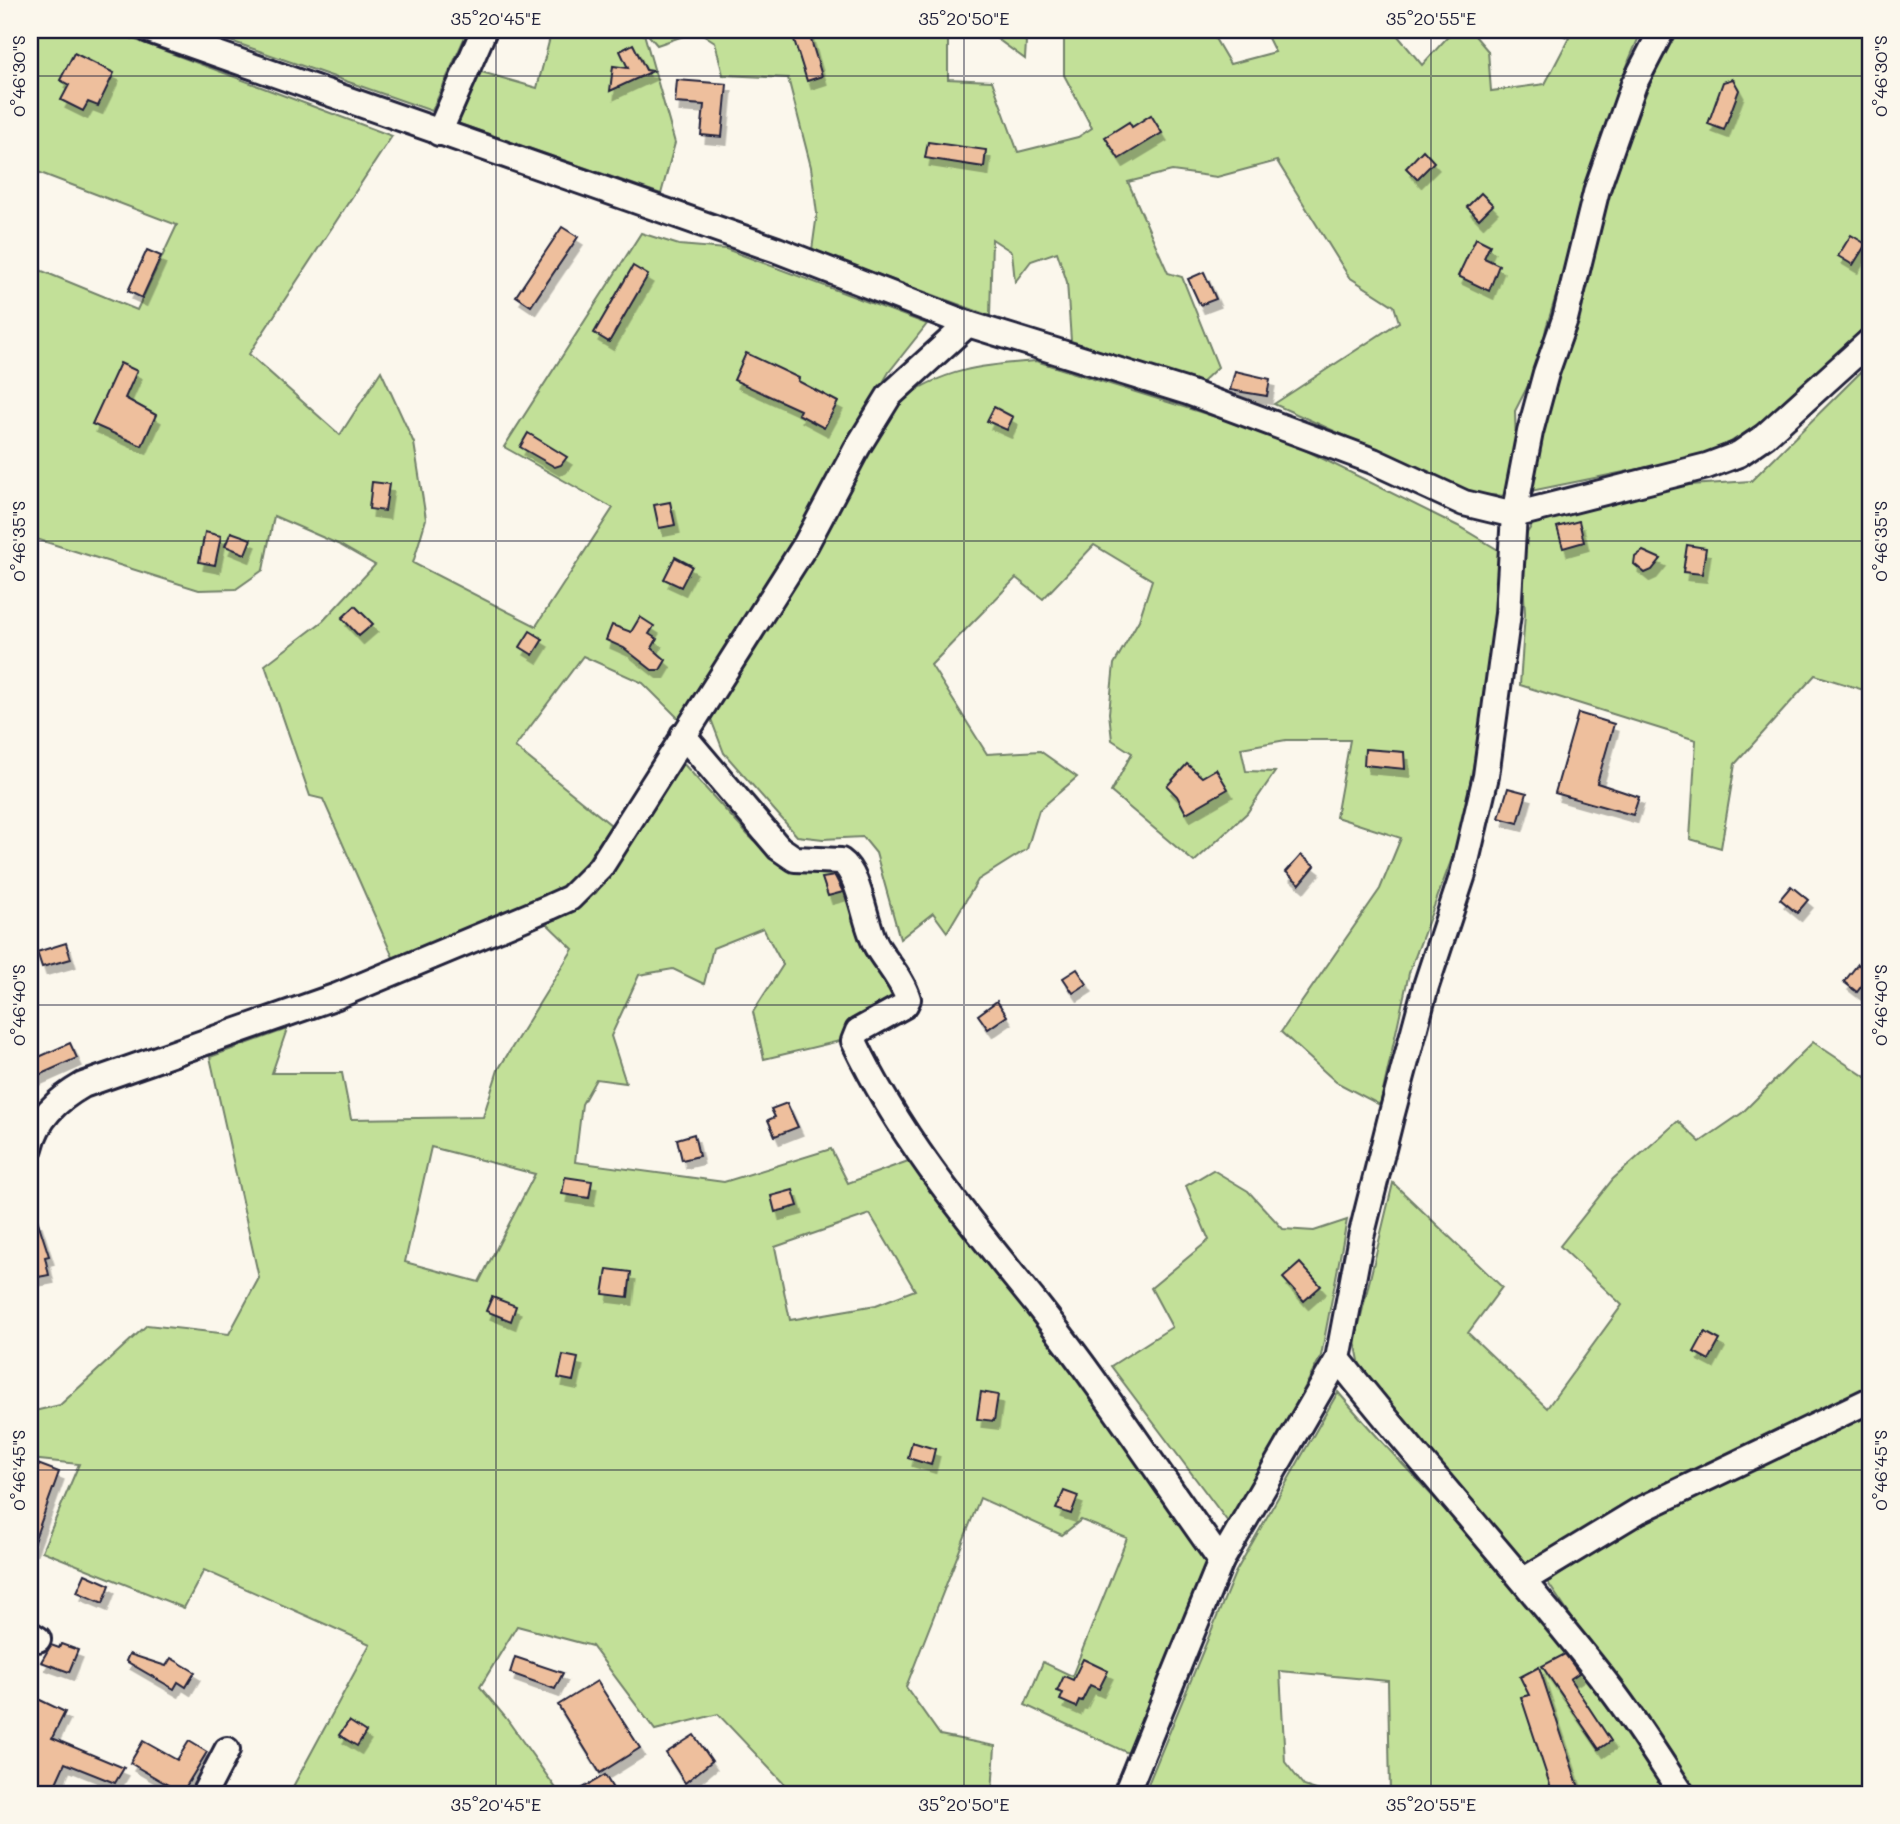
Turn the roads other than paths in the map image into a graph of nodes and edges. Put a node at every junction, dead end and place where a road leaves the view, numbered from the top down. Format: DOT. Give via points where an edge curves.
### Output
graph roads {
  1 [pos="149,30"];
  2 [pos="484,30"];
  3 [pos="1662,30"];
  4 [pos="439,133"];
  5 [pos="968,324"];
  6 [pos="1870,341"];
  7 [pos="1514,515"];
  8 [pos="683,735"];
  9 [pos="30,1148"];
  10 [pos="1338,1359"];
  11 [pos="1870,1400"];
  12 [pos="1221,1561"];
  13 [pos="1524,1580"];
  14 [pos="227,1750"];
  15 [pos="204,1794"];
  16 [pos="1126,1794"];
  17 [pos="1682,1794"];
  1 -- 4 [label="street"];
  2 -- 4 [label="street"];
  3 -- 7 [label="street" via="1634,83 1597,189 1565,319 1530,432"];
  4 -- 5 [label="street" via="777,250"];
  5 -- 7 [label="street" via="1188,392 1373,461 1464,503"];
  5 -- 8 [label="street" via="889,396 806,544"];
  6 -- 7 [label="street" via="1739,454"];
  7 -- 10 [label="street" via="1508,614 1486,776 1463,874 1397,1094 1361,1237"];
  8 -- 9 [label="street" via="600,868 570,898 337,996 83,1085 47,1112"];
  8 -- 12 [label="street" via="779,848 795,859 841,861 850,871 876,945 908,999 858,1031 854,1041 865,1066 948,1194 1038,1306"];
  10 -- 12 [label="street"];
  10 -- 13 [label="street"];
  11 -- 13 [label="street" via="1638,1511"];
  12 -- 16 [label="street"];
  13 -- 17 [label="street" via="1613,1691"];
  14 -- 15 [label="street"];
}
